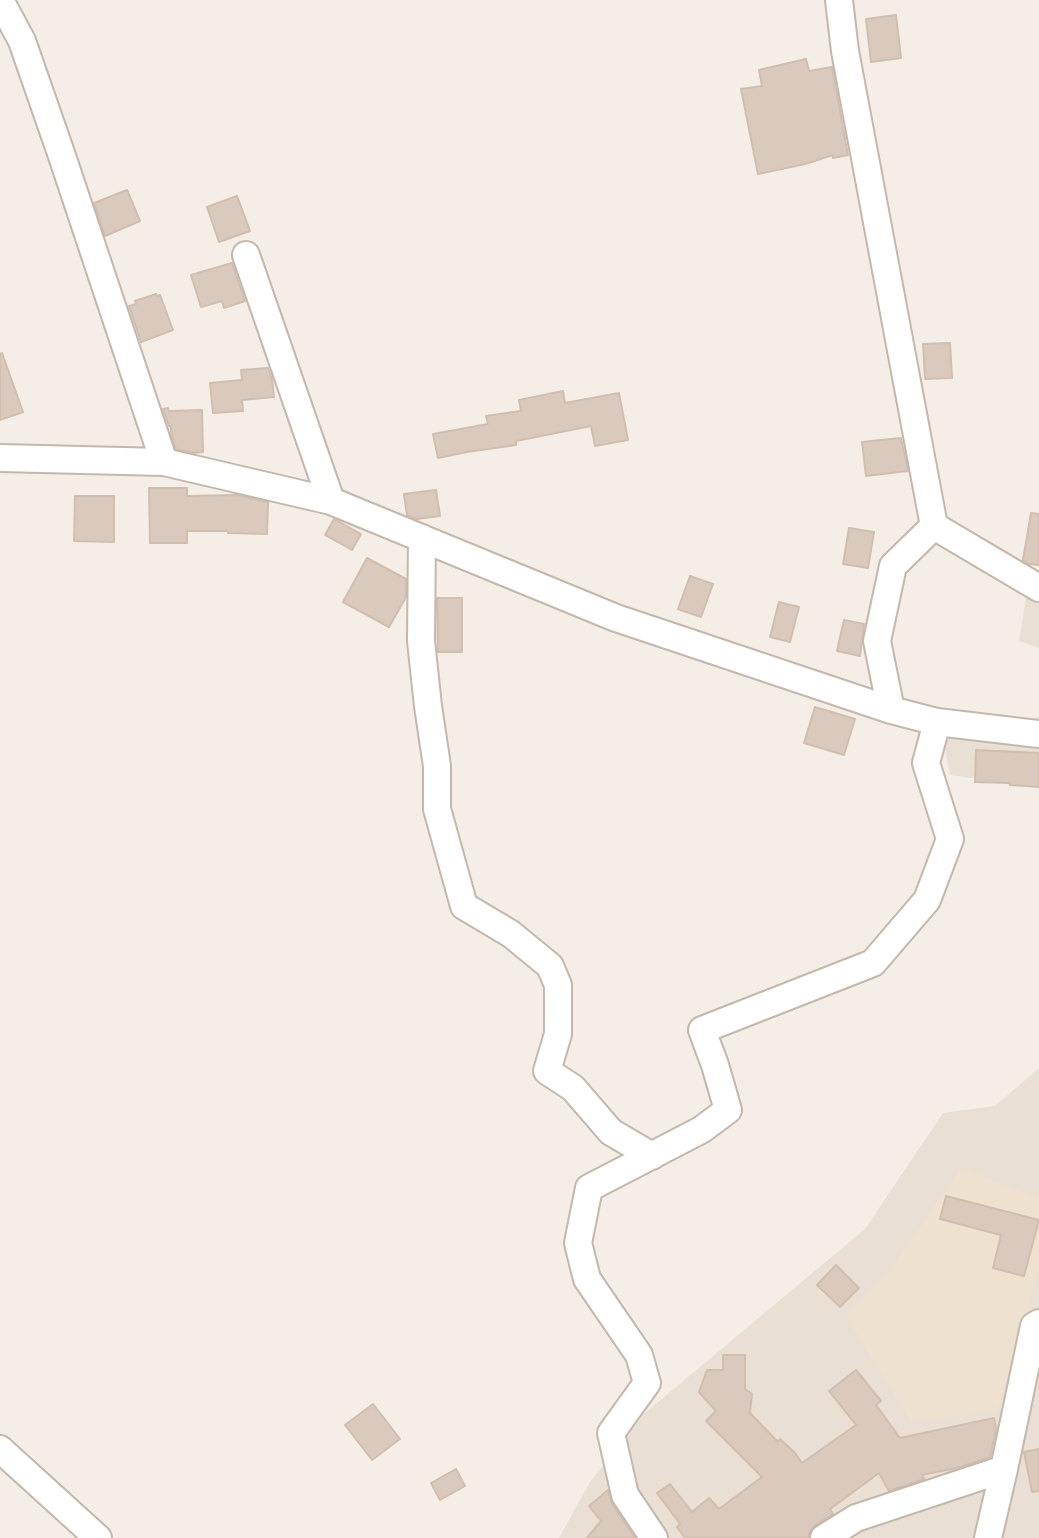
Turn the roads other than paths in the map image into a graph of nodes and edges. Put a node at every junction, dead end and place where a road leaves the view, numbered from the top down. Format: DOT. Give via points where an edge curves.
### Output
graph roads {
  1 [pos="1,0"];
  2 [pos="839,0"];
  3 [pos="246,254"];
  4 [pos="0,458"];
  5 [pos="163,462"];
  6 [pos="331,501"];
  7 [pos="934,526"];
  8 [pos="422,538"];
  9 [pos="1039,588"];
  10 [pos="891,710"];
  11 [pos="937,722"];
  12 [pos="1039,734"];
  13 [pos="652,1156"];
  14 [pos="1038,1321"];
  15 [pos="0,1449"];
  16 [pos="1004,1469"];
  17 [pos="98,1538"];
  18 [pos="654,1538"];
  19 [pos="824,1538"];
  20 [pos="988,1538"];
  1 -- 5 [label="street" via="22,41"];
  2 -- 7 [label="street"];
  3 -- 6 [label="street"];
  4 -- 5 [label="street"];
  5 -- 6 [label="street"];
  6 -- 8 [label="street"];
  7 -- 9 [label="street"];
  7 -- 10 [label="street" via="893,566 877,641"];
  8 -- 10 [label="street" via="617,618"];
  8 -- 13 [label="street" via="421,641 437,766 437,808 464,906 511,934 550,966 558,985 558,1034 547,1072 573,1088 611,1132"];
  10 -- 11 [label="street"];
  11 -- 12 [label="street"];
  11 -- 13 [label="street" via="926,763 950,839 927,900 873,963 702,1030 728,1110"];
  13 -- 18 [label="street" via="589,1188 578,1243 587,1279 639,1355 647,1383 611,1433 625,1495"];
  14 -- 16 [label="street"];
  15 -- 17 [label="street"];
  16 -- 19 [label="street" via="856,1518"];
  16 -- 20 [label="street"];
}
